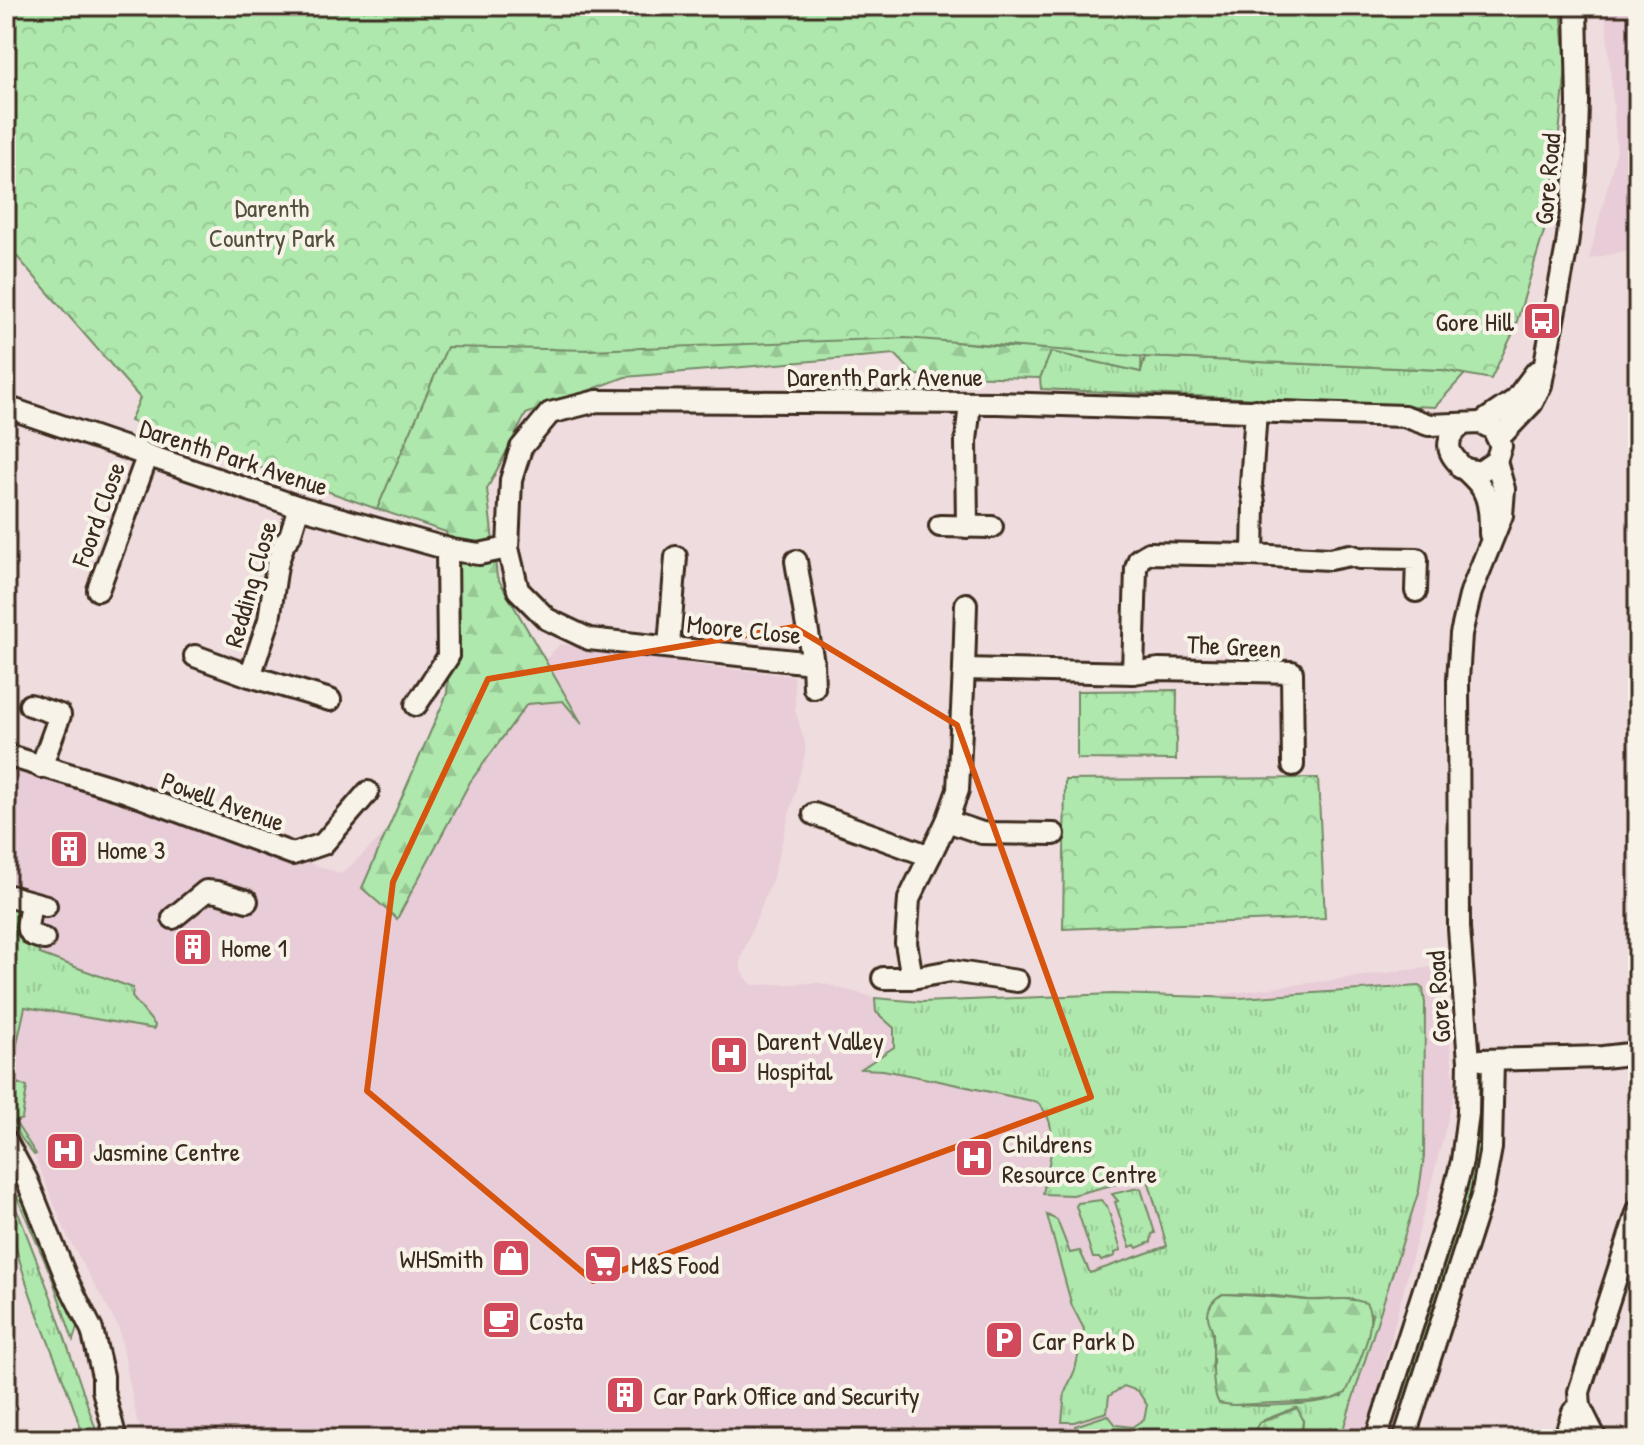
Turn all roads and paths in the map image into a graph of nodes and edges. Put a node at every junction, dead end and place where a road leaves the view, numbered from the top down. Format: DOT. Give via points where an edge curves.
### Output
graph roads {
  1 [pos="1576,6"];
  2 [pos="1545,355"];
  3 [pos="970,403"];
  4 [pos="6,407"];
  5 [pos="1256,410"];
  6 [pos="1472,424"];
  7 [pos="1429,425"];
  8 [pos="1499,438"];
  9 [pos="1450,447"];
  10 [pos="147,457"];
  11 [pos="1496,461"];
  12 [pos="1461,468"];
  13 [pos="299,507"];
  14 [pos="940,526"];
  15 [pos="967,527"];
  16 [pos="992,527"];
  17 [pos="1490,542"];
  18 [pos="508,548"];
  19 [pos="447,549"];
  20 [pos="1253,555"];
  21 [pos="676,557"];
  22 [pos="796,561"];
  23 [pos="98,590"];
  24 [pos="1416,591"];
  25 [pos="966,604"];
  26 [pos="669,646"];
  27 [pos="195,656"];
  28 [pos="813,663"];
  29 [pos="964,669"];
  30 [pos="1133,673"];
  31 [pos="250,676"];
  32 [pos="814,688"];
  33 [pos="330,700"];
  34 [pos="30,705"];
  35 [pos="416,705"];
  36 [pos="6,755"];
  37 [pos="1293,765"];
  38 [pos="41,767"];
  39 [pos="368,792"];
  40 [pos="814,814"];
  41 [pos="947,821"];
  42 [pos="1054,834"];
  43 [pos="930,856"];
  44 [pos="34,900"];
  45 [pos="247,901"];
  46 [pos="173,918"];
  47 [pos="44,939"];
  48 [pos="883,978"];
  49 [pos="912,978"];
  50 [pos="1017,981"];
  51 [pos="1638,1053"];
  52 [pos="1493,1060"];
  53 [pos="1469,1061"];
  54 [pos="6,1141"];
  55 [pos="1638,1210"];
  56 [pos="1387,1402"];
  57 [pos="1580,1407"];
  58 [pos="1412,1411"];
  59 [pos="116,1439"];
  60 [pos="1376,1439"];
  61 [pos="1404,1439"];
  62 [pos="1564,1439"];
  63 [pos="1596,1439"];
  1 -- 2 [label="street, Gore Road" via="1576,172"];
  2 -- 6 [label="street, Gore Road" via="1519,396"];
  2 -- 8 [label="street, Gore Road" via="1532,403"];
  3 -- 5 [label="street, Darenth Park Avenue"];
  3 -- 15 [label="street"];
  3 -- 18 [label="street, Darenth Park Avenue" via="597,401 550,413 521,448 511,480"];
  4 -- 10 [label="street, Darenth Park Avenue"];
  5 -- 7 [label="street, Darenth Park Avenue" via="1404,416"];
  5 -- 20 [label="street"];
  6 -- 7 [label="street, Darenth Park Avenue"];
  6 -- 8 [label="street" via="1493,429"];
  6 -- 9 [label="street" via="1456,430"];
  7 -- 9 [label="street"];
  8 -- 11 [label="street"];
  9 -- 12 [label="street"];
  10 -- 13 [label="street, Darenth Park Avenue"];
  10 -- 23 [label="street, Foord Close"];
  11 -- 12 [label="street" via="1480,472"];
  11 -- 17 [label="street, Gore Road" via="1504,500"];
  12 -- 17 [label="street, Gore Road" via="1485,493"];
  13 -- 19 [label="street, Darenth Park Avenue"];
  13 -- 31 [label="street, Redding Close" via="277,565 269,620"];
  14 -- 15 [label="street"];
  15 -- 16 [label="street"];
  17 -- 53 [label="street, Gore Road" via="1466,610 1458,680 1459,928"];
  18 -- 19 [label="street, Darenth Park Avenue" via="479,554"];
  18 -- 26 [label="street, Moore Close" via="518,590 547,619 589,639"];
  19 -- 35 [label="street" via="448,657"];
  20 -- 24 [label="street" via="1417,559"];
  20 -- 30 [label="street" via="1149,553 1140,558"];
  21 -- 26 [label="street, Moore Close"];
  22 -- 28 [label="street, Moore Close"];
  25 -- 29 [label="street"];
  26 -- 28 [label="street, Moore Close"];
  27 -- 31 [label="street, Redding Close"];
  28 -- 32 [label="street, Moore Close"];
  29 -- 30 [label="street, The Green"];
  29 -- 41 [label="street" via="960,773"];
  30 -- 37 [label="street, The Green" via="1292,672"];
  31 -- 33 [label="street, Redding Close"];
  34 -- 38 [label="street" via="60,715"];
  36 -- 38 [label="street, Powell Avenue"];
  38 -- 39 [label="street, Powell Avenue" via="124,791 293,854 323,844"];
  40 -- 43 [label="street"];
  41 -- 42 [label="street" via="982,833"];
  41 -- 43 [label="street"];
  43 -- 49 [label="street" via="909,899 906,943"];
  44 -- 47 [label="street" via="27,928"];
  45 -- 46 [label="street" via="206,891"];
  48 -- 49 [label="street"];
  49 -- 50 [label="street" via="951,971"];
  51 -- 52 [label="street"];
  52 -- 53 [label="street"];
  52 -- 58 [label="street" via="1491,1148 1482,1196"];
  53 -- 56 [label="street, Gore Road" via="1462,1161"];
  54 -- 59 [label="street" via="93,1333"];
  55 -- 57 [label="street" via="1579,1392"];
  56 -- 58 [label="street"];
  56 -- 60 [label="street, Gore Road"];
  57 -- 62 [label="street" via="1573,1412"];
  57 -- 63 [label="street"];
  58 -- 61 [label="street"];
}
